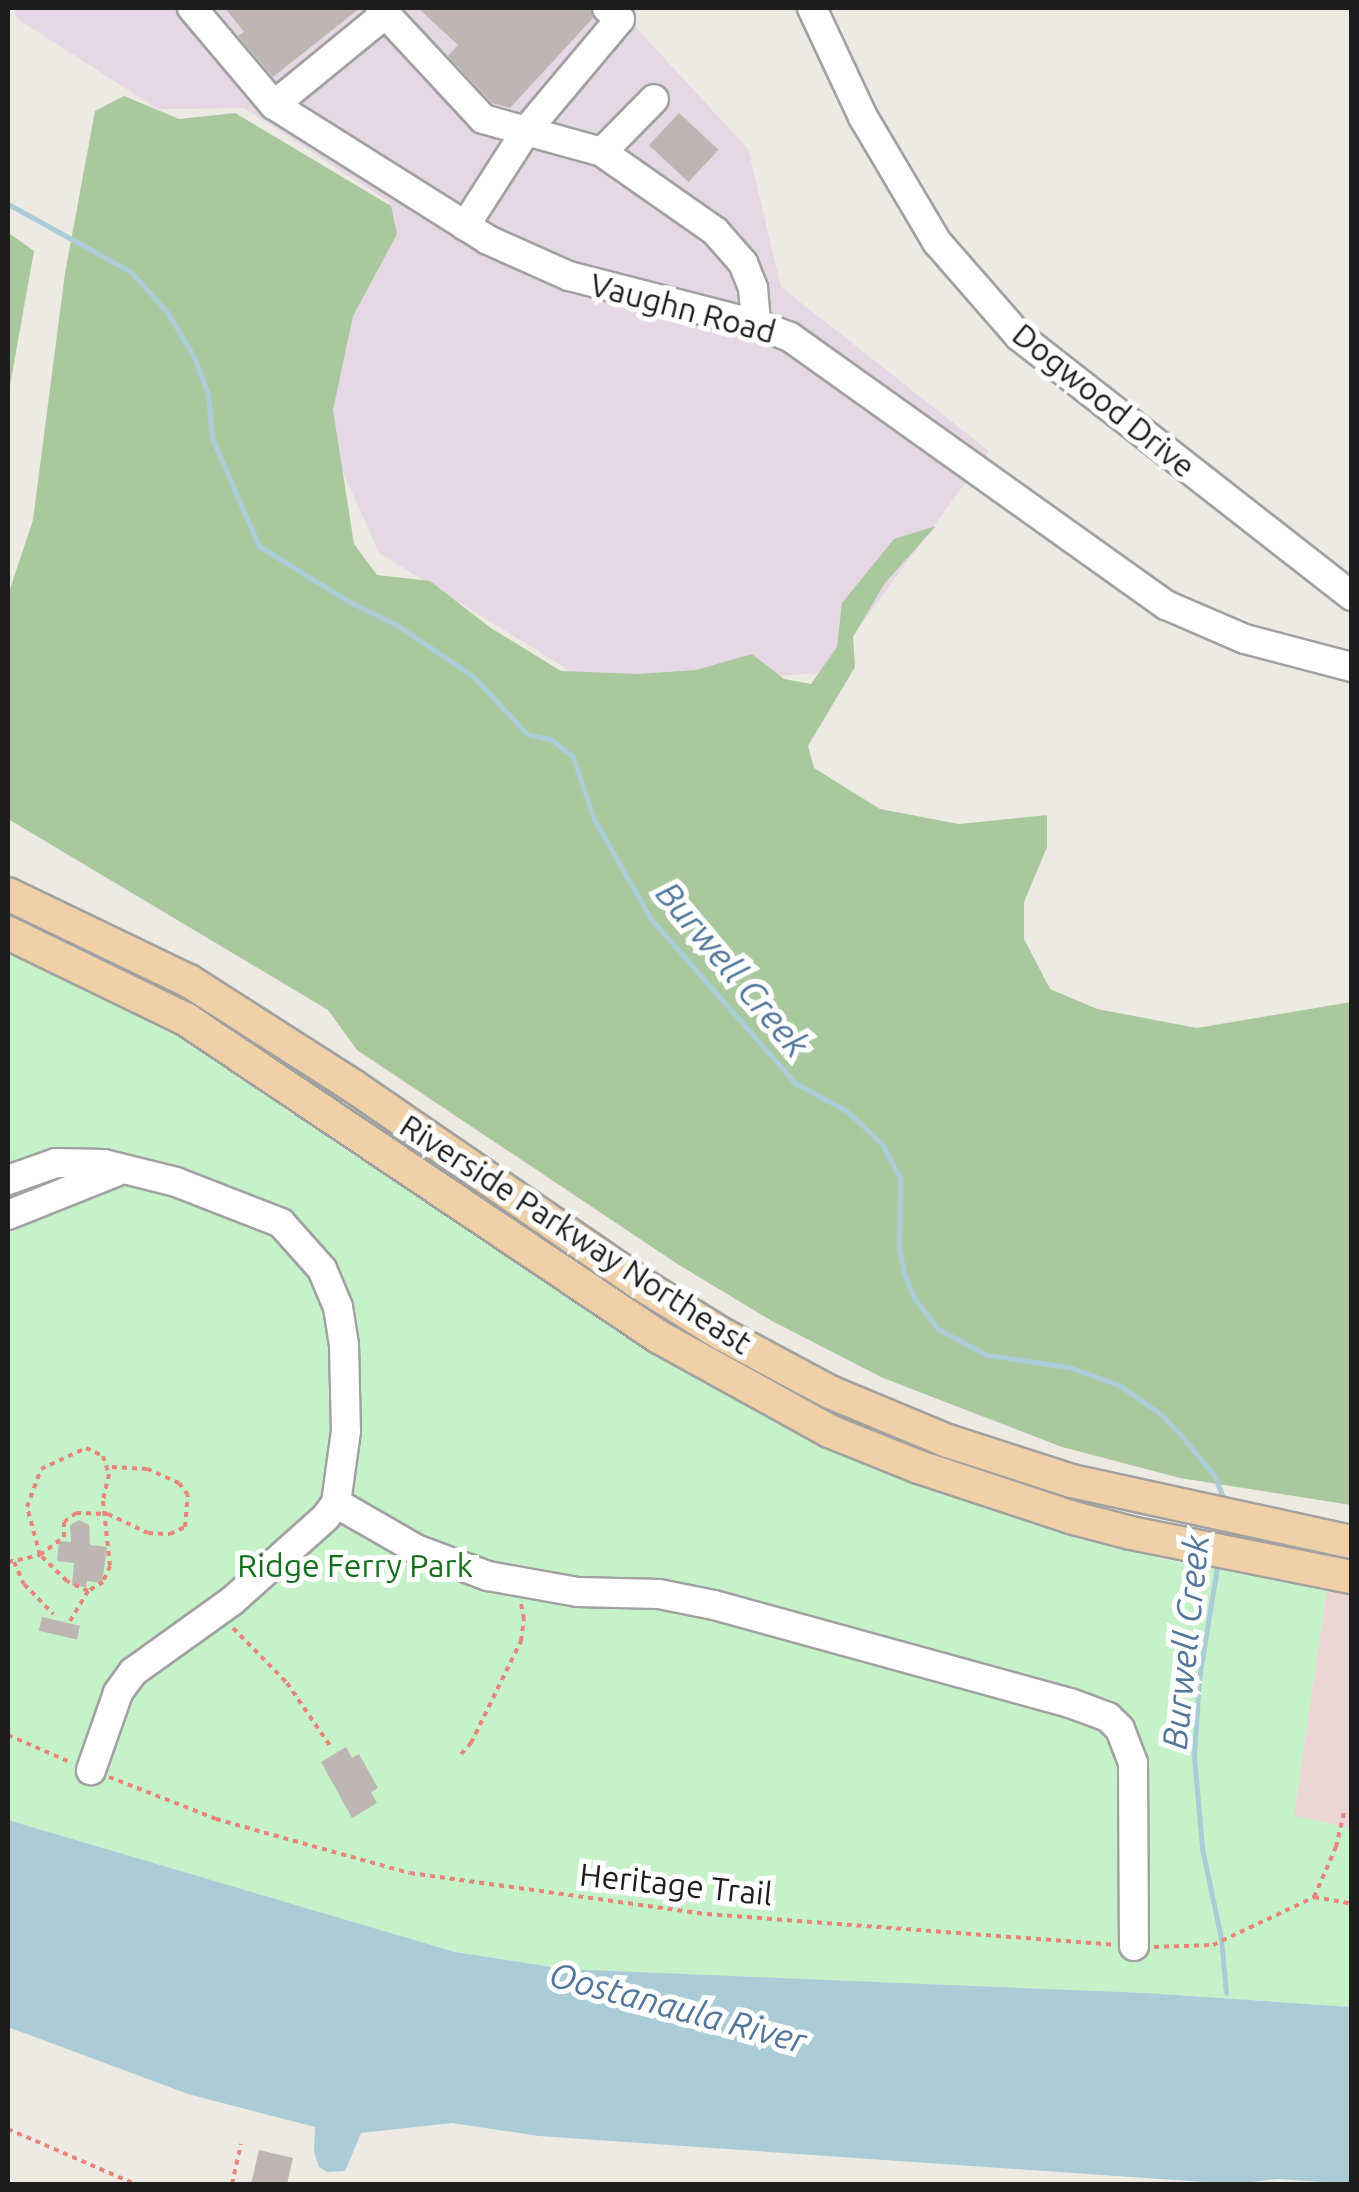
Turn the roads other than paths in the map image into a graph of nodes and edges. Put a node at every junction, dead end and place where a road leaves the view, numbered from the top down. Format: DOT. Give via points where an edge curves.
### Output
graph roads {
  1 [pos="192,8"];
  2 [pos="607,8"];
  3 [pos="812,8"];
  4 [pos="382,11"];
  5 [pos="654,99"];
  6 [pos="274,106"];
  7 [pos="526,131"];
  8 [pos="602,152"];
  9 [pos="465,226"];
  10 [pos="756,324"];
  11 [pos="1352,596"];
  12 [pos="1352,668"];
  13 [pos="8,894"];
  14 [pos="8,934"];
  15 [pos="343,1080"];
  16 [pos="323,1108"];
  17 [pos="124,1169"];
  18 [pos="8,1180"];
  19 [pos="8,1216"];
  20 [pos="336,1503"];
  21 [pos="1343,1540"];
  22 [pos="1340,1574"];
  23 [pos="91,1770"];
  24 [pos="1134,1946"];
  1 -- 6 [label="street, Vaughn Road"];
  2 -- 7 [label="street" via="620,19"];
  3 -- 11 [label="street, Dogwood Drive" via="862,117 937,242 1019,336"];
  4 -- 6 [label="street"];
  4 -- 7 [label="street" via="483,119"];
  5 -- 8 [label="street"];
  6 -- 9 [label="street, Vaughn Road"];
  7 -- 8 [label="street"];
  7 -- 9 [label="street"];
  8 -- 10 [label="street" via="735,250 752,288"];
  9 -- 10 [label="street, Vaughn Road" via="569,276"];
  10 -- 12 [label="street, Vaughn Road" via="812,350 1166,605 1245,638"];
  13 -- 15 [label="main road, Riverside Parkway Northeast" via="190,981"];
  14 -- 16 [label="main road, Riverside Parkway Northeast" via="187,1020"];
  15 -- 16 [label="street"];
  15 -- 21 [label="main road, Riverside Parkway Northeast" via="638,1282 777,1365 948,1441 1072,1481"];
  16 -- 22 [label="main road, Riverside Parkway Northeast" via="660,1338 814,1424 1008,1498 1158,1539"];
  17 -- 18 [label="street" via="56,1163"];
  17 -- 19 [label="street"];
  17 -- 20 [label="street" via="207,1192 281,1223 322,1269 338,1307 348,1383"];
  20 -- 23 [label="street" via="219,1611 134,1672 113,1704"];
  20 -- 24 [label="street" via="416,1550 511,1580 714,1606 1108,1717 1120,1729 1132,1763"];
}
